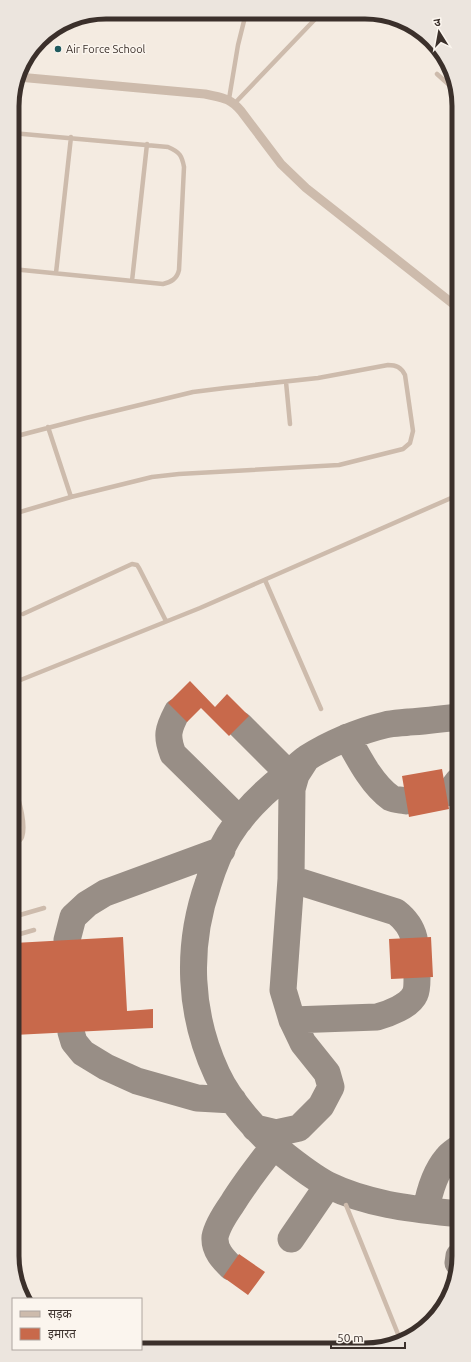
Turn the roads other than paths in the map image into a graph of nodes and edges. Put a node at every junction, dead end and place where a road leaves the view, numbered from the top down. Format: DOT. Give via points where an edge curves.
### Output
graph roads {
  1 [pos="244,19"];
  2 [pos="315,19"];
  3 [pos="437,74"];
  4 [pos="24,78"];
  5 [pos="449,85"];
  6 [pos="232,101"];
  7 [pos="19,133"];
  8 [pos="71,137"];
  9 [pos="147,144"];
  10 [pos="19,270"];
  11 [pos="56,273"];
  12 [pos="132,281"];
  13 [pos="452,302"];
  14 [pos="286,382"];
  15 [pos="290,424"];
  16 [pos="48,427"];
  17 [pos="19,436"];
  18 [pos="71,497"];
  19 [pos="452,498"];
  20 [pos="19,512"];
  21 [pos="265,580"];
  22 [pos="23,614"];
  23 [pos="166,621"];
  24 [pos="19,681"];
  25 [pos="322,709"];
  26 [pos="19,806"];
  27 [pos="19,840"];
  28 [pos="44,908"];
  29 [pos="19,915"];
  30 [pos="34,930"];
  31 [pos="19,934"];
  32 [pos="346,1206"];
  33 [pos="399,1336"];
  1 -- 6 [label="lane" via="238,45"];
  2 -- 6 [label="lane"];
  3 -- 5 [label="lane"];
  4 -- 6 [label="street" via="205,94"];
  6 -- 13 [label="street" via="281,164 306,188"];
  7 -- 8 [label="lane"];
  8 -- 9 [label="lane"];
  8 -- 11 [label="lane"];
  9 -- 12 [label="lane"];
  9 -- 12 [label="lane" via="168,147 182,157 184,167 179,270 178,276 163,284"];
  10 -- 11 [label="lane"];
  11 -- 12 [label="lane"];
  14 -- 15 [label="lane"];
  14 -- 16 [label="lane" via="193,392"];
  14 -- 18 [label="lane" via="395,365 405,375 413,431 410,443 404,449 339,465 159,476"];
  16 -- 17 [label="lane"];
  16 -- 18 [label="lane"];
  18 -- 20 [label="lane"];
  19 -- 21 [label="lane"];
  21 -- 23 [label="lane"];
  21 -- 25 [label="lane"];
  22 -- 23 [label="lane" via="132,564 139,568"];
  23 -- 24 [label="lane"];
  26 -- 27 [label="lane" via="23,823 22,837"];
  28 -- 29 [label="lane"];
  30 -- 31 [label="lane"];
  32 -- 33 [label="lane"];
}
